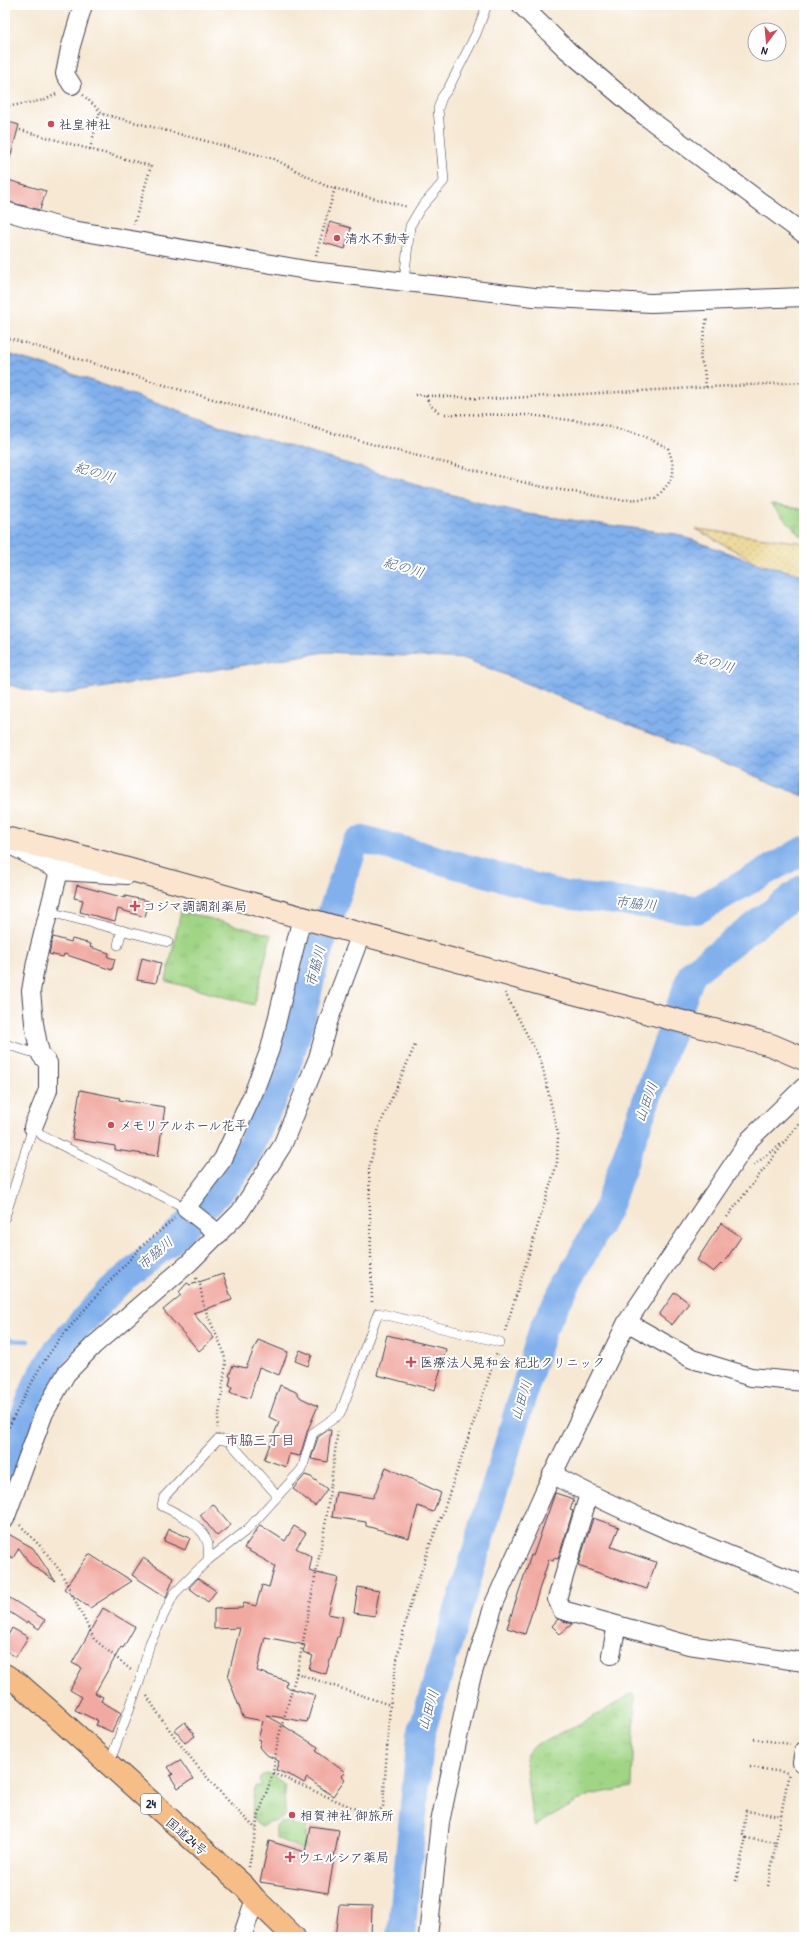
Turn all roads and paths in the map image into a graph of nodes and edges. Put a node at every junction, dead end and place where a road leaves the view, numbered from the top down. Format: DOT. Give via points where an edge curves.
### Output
graph roads {
  1 [pos="83,5"];
  2 [pos="487,5"];
  3 [pos="521,5"];
  4 [pos="71,83"];
  5 [pos="5,108"];
  6 [pos="100,111"];
  7 [pos="20,130"];
  8 [pos="90,149"];
  9 [pos="335,188"];
  10 [pos="420,209"];
  11 [pos="5,210"];
  12 [pos="804,234"];
  13 [pos="130,240"];
  14 [pos="312,271"];
  15 [pos="404,281"];
  16 [pos="804,297"];
  17 [pos="713,301"];
  18 [pos="5,337"];
  19 [pos="804,382"];
  20 [pos="706,387"];
  21 [pos="415,395"];
  22 [pos="426,396"];
  23 [pos="5,838"];
  24 [pos="5,842"];
  25 [pos="59,871"];
  26 [pos="155,876"];
  27 [pos="49,912"];
  28 [pos="302,917"];
  29 [pos="122,930"];
  30 [pos="361,934"];
  31 [pos="168,942"];
  32 [pos="118,945"];
  33 [pos="494,971"];
  34 [pos="416,1043"];
  35 [pos="5,1044"];
  36 [pos="41,1055"];
  37 [pos="804,1058"];
  38 [pos="804,1086"];
  39 [pos="804,1119"];
  40 [pos="33,1127"];
  41 [pos="786,1140"];
  42 [pos="750,1168"];
  43 [pos="186,1208"];
  44 [pos="727,1217"];
  45 [pos="5,1218"];
  46 [pos="219,1234"];
  47 [pos="189,1262"];
  48 [pos="627,1322"];
  49 [pos="372,1331"];
  50 [pos="500,1342"];
  51 [pos="804,1382"];
  52 [pos="340,1414"];
  53 [pos="5,1434"];
  54 [pos="218,1439"];
  55 [pos="552,1474"];
  56 [pos="11,1487"];
  57 [pos="589,1494"];
  58 [pos="278,1495"];
  59 [pos="6,1517"];
  60 [pos="208,1560"];
  61 [pos="804,1585"];
  62 [pos="617,1625"];
  63 [pos="611,1655"];
  64 [pos="804,1662"];
  65 [pos="296,1673"];
  66 [pos="5,1675"];
  67 [pos="139,1684"];
  68 [pos="390,1705"];
  69 [pos="754,1739"];
  70 [pos="799,1748"];
  71 [pos="109,1765"];
  72 [pos="750,1767"];
  73 [pos="795,1768"];
  74 [pos="273,1773"];
  75 [pos="781,1816"];
  76 [pos="256,1830"];
  77 [pos="746,1838"];
  78 [pos="776,1843"];
  79 [pos="736,1881"];
  80 [pos="768,1886"];
  81 [pos="249,1893"];
  82 [pos="242,1937"];
  83 [pos="294,1937"];
  84 [pos="428,1937"];
  1 -- 4 [label="street" via="70,49 66,74"];
  2 -- 10 [label="lane" via="476,34 438,109 444,181"];
  3 -- 12 [label="street" via="567,50 645,116"];
  4 -- 5 [label="path" via="56,96"];
  4 -- 6 [label="path"];
  6 -- 8 [label="path"];
  6 -- 9 [label="path" via="103,114 274,159 326,186"];
  7 -- 8 [label="path"];
  8 -- 13 [label="path" via="151,166"];
  9 -- 10 [label="path"];
  9 -- 14 [label="path"];
  10 -- 15 [label="lane" via="410,226"];
  11 -- 13 [label="street" via="67,229"];
  13 -- 14 [label="street"];
  14 -- 15 [label="street"];
  15 -- 17 [label="street" via="534,297 651,302"];
  16 -- 17 [label="street"];
  17 -- 20 [label="path" via="707,314 700,357"];
  18 -- 22 [label="path" via="382,447 538,486 621,500 656,498 670,483 675,468 668,448 642,435 593,423 528,415 442,414 430,405"];
  19 -- 20 [label="path"];
  20 -- 22 [label="path" via="491,399"];
  21 -- 22 [label="path"];
  23 -- 26 [label="street"];
  24 -- 25 [label="street"];
  25 -- 26 [label="street"];
  25 -- 27 [label="street"];
  26 -- 28 [label="street"];
  27 -- 29 [label="lane"];
  27 -- 36 [label="street" via="31,991"];
  28 -- 30 [label="street"];
  28 -- 43 [label="street" via="270,1049 253,1094 222,1158"];
  29 -- 31 [label="lane"];
  29 -- 32 [label="lane"];
  30 -- 33 [label="street"];
  30 -- 46 [label="street" via="328,1022 318,1058 282,1146 240,1212"];
  33 -- 37 [label="street" via="772,1045"];
  33 -- 50 [label="path" via="541,1061 558,1134 557,1163"];
  34 -- 49 [label="path" via="379,1128 369,1169"];
  35 -- 36 [label="lane"];
  36 -- 40 [label="street" via="48,1063 48,1090"];
  38 -- 48 [label="street" via="750,1139"];
  39 -- 41 [label="path"];
  40 -- 43 [label="lane" via="43,1136"];
  40 -- 45 [label="lane"];
  41 -- 42 [label="path"];
  41 -- 44 [label="path"];
  43 -- 46 [label="street"];
  43 -- 53 [label="path" via="142,1246 58,1341 39,1368"];
  46 -- 47 [label="street"];
  47 -- 54 [label="path" via="200,1285 204,1308 223,1350 226,1363 217,1426"];
  47 -- 56 [label="street" via="93,1346 66,1374 44,1413"];
  48 -- 51 [label="street" via="692,1359 751,1377"];
  48 -- 55 [label="street"];
  49 -- 50 [label="lane" via="378,1313"];
  49 -- 52 [label="lane"];
  50 -- 68 [label="path" via="417,1582 398,1654"];
  52 -- 58 [label="lane" via="313,1433 302,1469"];
  52 -- 65 [label="path" via="326,1520"];
  54 -- 58 [label="lane" via="229,1441"];
  54 -- 60 [label="lane" via="164,1497 162,1506 182,1515 202,1531 208,1542"];
  55 -- 57 [label="street"];
  55 -- 84 [label="street" via="494,1604 470,1682 440,1822"];
  56 -- 59 [label="street"];
  57 -- 61 [label="street" via="720,1552"];
  57 -- 62 [label="street" via="557,1599 562,1610"];
  58 -- 60 [label="lane" via="247,1530"];
  59 -- 67 [label="path" via="23,1527 61,1572 94,1639"];
  60 -- 67 [label="lane" via="174,1594 150,1643"];
  62 -- 63 [label="street"];
  62 -- 64 [label="street" via="688,1645"];
  65 -- 68 [label="path"];
  65 -- 74 [label="path" via="278,1739"];
  66 -- 71 [label="highway, 国道24号 / 24" via="19,1684"];
  67 -- 71 [label="lane"];
  67 -- 76 [label="path" via="179,1744"];
  68 -- 74 [label="path" via="383,1807 374,1817"];
  69 -- 70 [label="path"];
  70 -- 73 [label="street" via="802,1763"];
  71 -- 81 [label="highway, 国道24号 / 24"];
  72 -- 73 [label="path"];
  73 -- 75 [label="path"];
  74 -- 76 [label="path"];
  75 -- 77 [label="path" via="746,1811 743,1836"];
  75 -- 78 [label="path"];
  76 -- 81 [label="path"];
  77 -- 78 [label="path"];
  77 -- 79 [label="path"];
  78 -- 80 [label="path"];
  81 -- 82 [label="street"];
  81 -- 83 [label="highway, 国道24号 / 24"];
}
